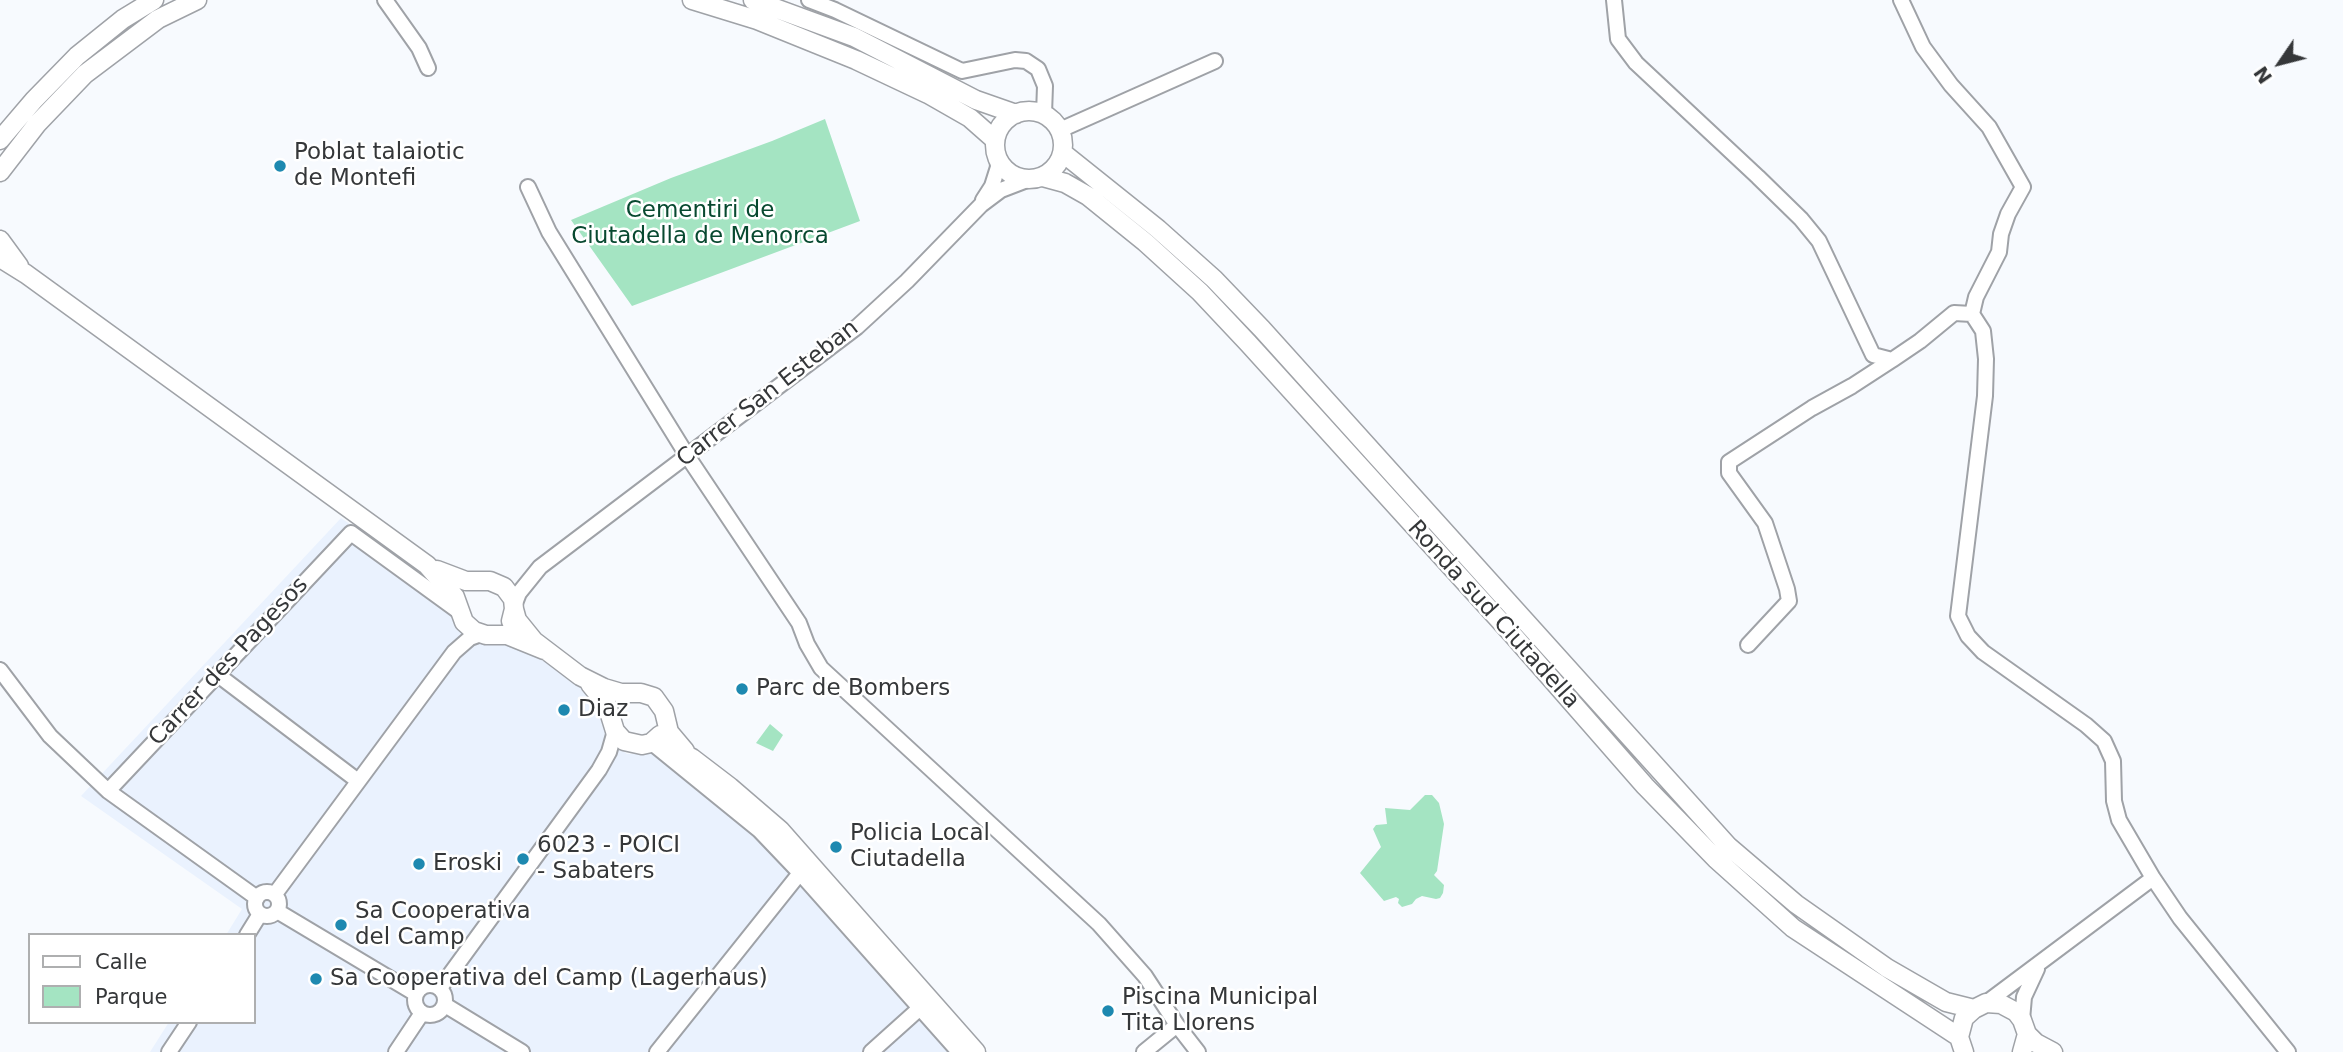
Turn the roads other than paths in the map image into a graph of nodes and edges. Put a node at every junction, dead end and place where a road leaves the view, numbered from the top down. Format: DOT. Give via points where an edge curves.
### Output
graph roads {
  1 [pos="154,0"];
  2 [pos="197,0"];
  3 [pos="385,0"];
  4 [pos="692,0"];
  5 [pos="753,0"];
  6 [pos="809,0"];
  7 [pos="1614,0"];
  8 [pos="1901,0"];
  9 [pos="1215,61"];
  10 [pos="428,68"];
  11 [pos="1016,114"];
  12 [pos="1044,114"];
  13 [pos="1060,130"];
  14 [pos="0,140"];
  15 [pos="996,148"];
  16 [pos="1063,153"];
  17 [pos="0,172"];
  18 [pos="1035,178"];
  19 [pos="528,187"];
  20 [pos="981,205"];
  21 [pos="0,240"];
  22 [pos="0,258"];
  23 [pos="26,274"];
  24 [pos="1972,314"];
  25 [pos="1892,360"];
  26 [pos="688,457"];
  27 [pos="427,565"];
  28 [pos="540,567"];
  29 [pos="490,582"];
  30 [pos="514,608"];
  31 [pos="462,615"];
  32 [pos="488,634"];
  33 [pos="1748,645"];
  34 [pos="544,650"];
  35 [pos="454,652"];
  36 [pos="0,670"];
  37 [pos="218,675"];
  38 [pos="580,676"];
  39 [pos="634,693"];
  40 [pos="665,722"];
  41 [pos="614,725"];
  42 [pos="652,742"];
  43 [pos="633,745"];
  44 [pos="692,758"];
  45 [pos="599,770"];
  46 [pos="358,781"];
  47 [pos="108,791"];
  48 [pos="800,873"];
  49 [pos="2153,878"];
  50 [pos="275,894"];
  51 [pos="257,898"];
  52 [pos="277,911"];
  53 [pos="260,914"];
  54 [pos="248,933"];
  55 [pos="2040,963"];
  56 [pos="439,988"];
  57 [pos="416,994"];
  58 [pos="445,1005"];
  59 [pos="1980,1006"];
  60 [pos="920,1008"];
  61 [pos="422,1013"];
  62 [pos="188,1024"];
  63 [pos="1177,1026"];
  64 [pos="2024,1027"];
  65 [pos="1960,1047"];
  66 [pos="169,1052"];
  67 [pos="396,1052"];
  68 [pos="522,1052"];
  69 [pos="657,1052"];
  70 [pos="871,1052"];
  71 [pos="959,1052"];
  72 [pos="976,1052"];
  73 [pos="1144,1052"];
  74 [pos="1198,1052"];
  75 [pos="2022,1052"];
  76 [pos="2053,1052"];
  77 [pos="2288,1052"];
  1 -- 14 [label="main road" via="77,56"];
  2 -- 17 [label="main road" via="158,19 85,74"];
  3 -- 10 [label="street"];
  4 -- 15 [label="main road" via="757,20 928,94 970,118"];
  5 -- 11 [label="main road" via="854,37 976,100"];
  6 -- 12 [label="street" via="962,71 1026,61 1038,69 1045,86"];
  7 -- 25 [label="street" via="1618,39 1627,52 1801,219 1819,241 1873,355"];
  8 -- 24 [label="street" via="1923,47 1989,127 2023,187 2008,214 1999,252"];
  9 -- 13 [label="street"];
  11 -- 12 [label="main road"];
  11 -- 15 [label="main road" via="1002,124"];
  12 -- 13 [label="main road"];
  13 -- 16 [label="main road"];
  15 -- 18 [label="main road" via="1008,172"];
  15 -- 20 [label="street, Carrer San Esteban" via="998,167"];
  16 -- 18 [label="main road" via="1059,163"];
  16 -- 59 [label="main road, Ronda sud Ciutadella" via="1158,229 1262,329 1728,846 1796,904 1887,968 1946,1002"];
  18 -- 20 [label="street, Carrer San Esteban" via="1000,190"];
  18 -- 65 [label="main road, Ronda sud Ciutadella" via="1066,183 1088,196 1200,292 1716,859 1793,928"];
  19 -- 26 [label="street" via="549,232"];
  20 -- 26 [label="street, Carrer San Esteban" via="857,327"];
  21 -- 23 [label="main road"];
  22 -- 23 [label="main road"];
  23 -- 27 [label="main road"];
  24 -- 25 [label="street" via="1954,313"];
  24 -- 49 [label="street" via="1983,331 1985,396 1958,616 1983,652 2104,741 2113,761 2115,810"];
  25 -- 33 [label="street" via="1728,462 1729,473 1765,523 1789,601"];
  26 -- 28 [label="street, Carrer San Esteban"];
  26 -- 63 [label="street" via="799,623 821,668 1099,924 1145,976"];
  27 -- 29 [label="main road" via="458,579"];
  27 -- 31 [label="main road" via="450,590"];
  28 -- 29 [label="street, Carrer San Esteban"];
  28 -- 30 [label="street, Carrer San Esteban" via="526,581"];
  29 -- 30 [label="main road" via="510,592"];
  29 -- 31 [label="main road" via="468,589 462,599"];
  30 -- 32 [label="main road" via="509,625"];
  30 -- 34 [label="main road" via="517,620"];
  31 -- 32 [label="main road" via="474,631"];
  31 -- 35 [label="street" via="462,636"];
  31 -- 37 [label="street, Carrer des Pagesos" via="351,533"];
  32 -- 34 [label="main road" via="521,639"];
  32 -- 35 [label="street" via="470,638"];
  34 -- 38 [label="main road"];
  35 -- 46 [label="street"];
  36 -- 47 [label="street" via="50,736"];
  37 -- 46 [label="street"];
  37 -- 47 [label="street, Carrer des Pagesos"];
  38 -- 39 [label="main road" via="604,688"];
  38 -- 41 [label="main road" via="600,695"];
  39 -- 40 [label="main road" via="658,701"];
  39 -- 41 [label="main road" via="619,702"];
  40 -- 42 [label="main road"];
  40 -- 44 [label="main road"];
  41 -- 43 [label="main road" via="621,739"];
  41 -- 45 [label="street" via="609,752"];
  42 -- 43 [label="main road"];
  42 -- 44 [label="main road"];
  42 -- 48 [label="street" via="759,830"];
  43 -- 45 [label="street"];
  44 -- 72 [label="main road" via="780,830"];
  45 -- 56 [label="street"];
  46 -- 50 [label="street"];
  47 -- 51 [label="street"];
  48 -- 60 [label="street"];
  48 -- 69 [label="street"];
  49 -- 55 [label="street"];
  49 -- 77 [label="street"];
  50 -- 51 [label="street" via="267,892"];
  50 -- 52 [label="street" via="280,905"];
  51 -- 53 [label="street"];
  52 -- 53 [label="street"];
  52 -- 57 [label="street"];
  53 -- 54 [label="street"];
  55 -- 59 [label="street"];
  55 -- 64 [label="street" via="2024,997"];
  56 -- 57 [label="street" via="426,985"];
  56 -- 58 [label="street"];
  57 -- 61 [label="street"];
  58 -- 61 [label="street" via="436,1015"];
  58 -- 68 [label="street"];
  59 -- 64 [label="main road, Ronda sud Ciutadella" via="2001,1004 2016,1012"];
  59 -- 65 [label="main road" via="1964,1018"];
  60 -- 70 [label="street"];
  60 -- 71 [label="street"];
  61 -- 67 [label="street"];
  62 -- 66 [label="street"];
  63 -- 73 [label="street"];
  63 -- 74 [label="street"];
  64 -- 75 [label="main road"];
  64 -- 76 [label="main road" via="2036,1043"];
}
